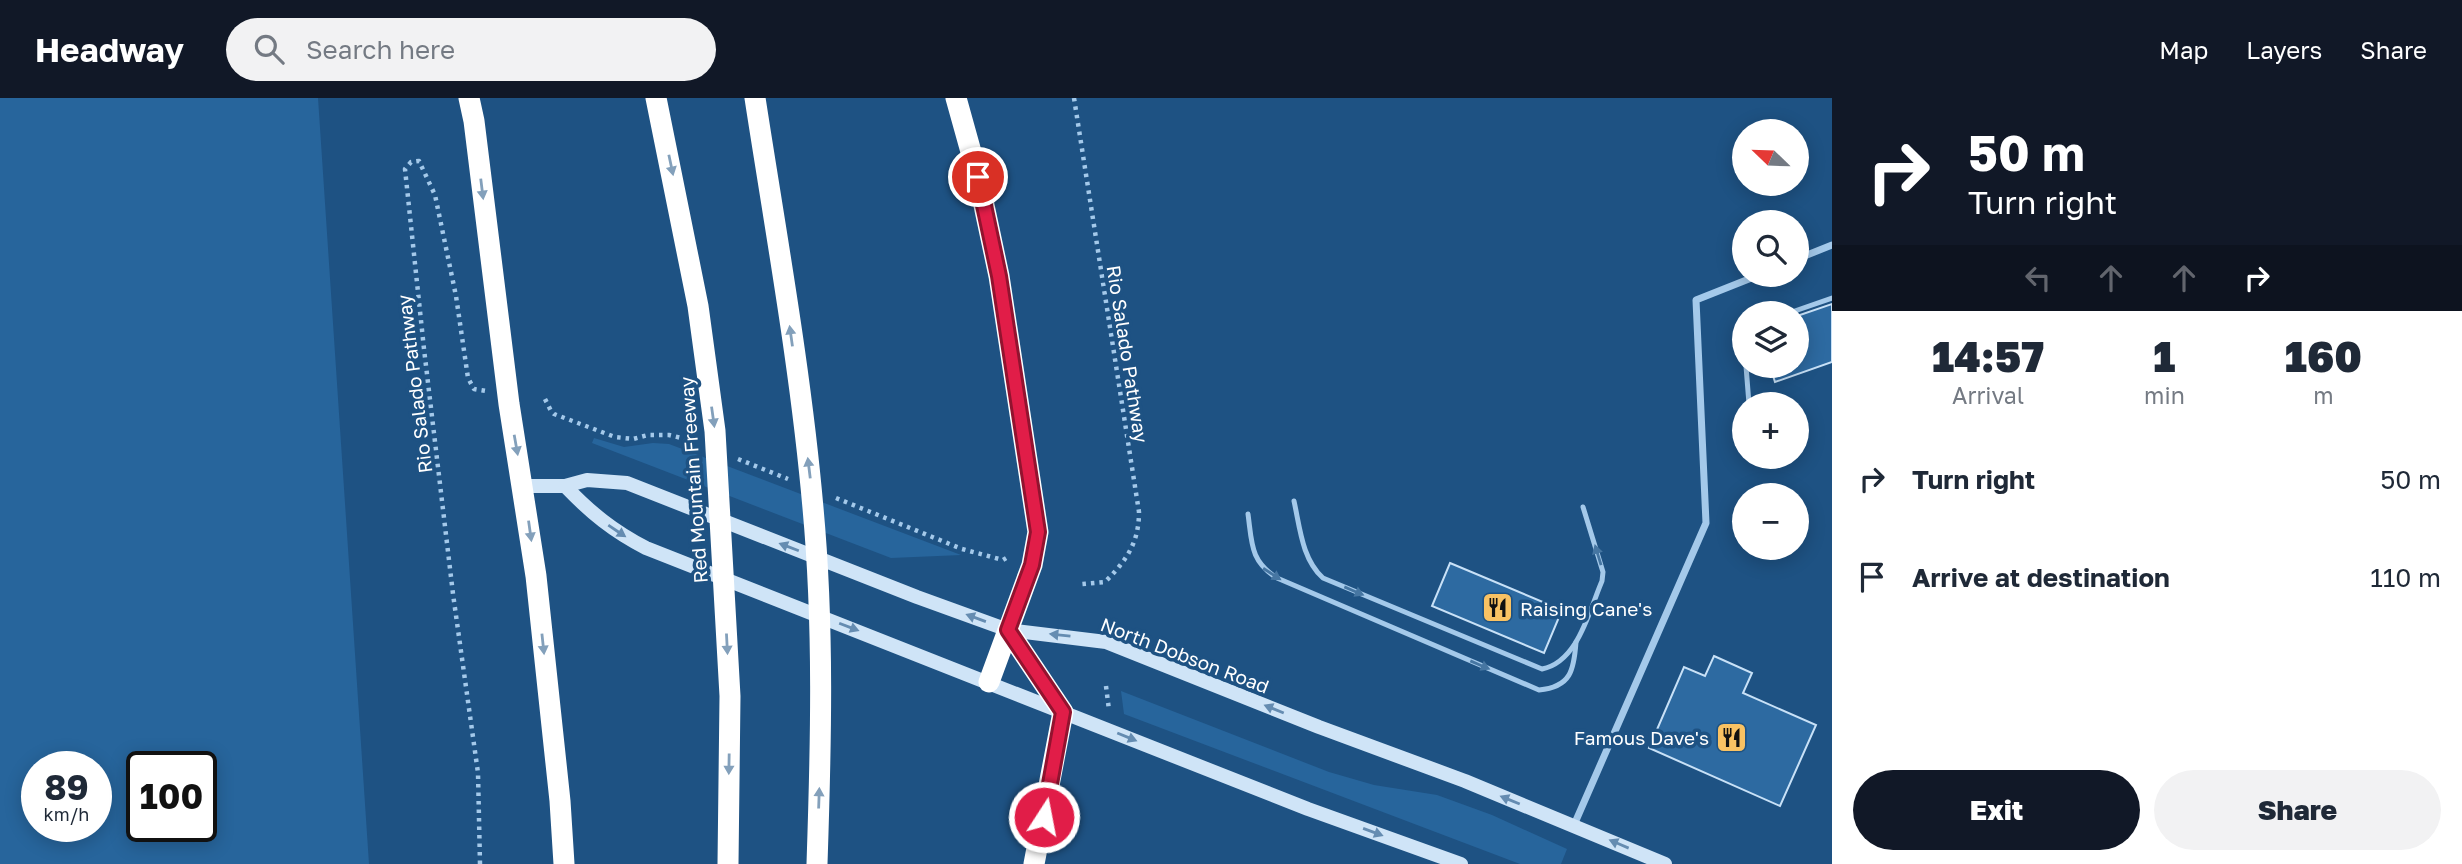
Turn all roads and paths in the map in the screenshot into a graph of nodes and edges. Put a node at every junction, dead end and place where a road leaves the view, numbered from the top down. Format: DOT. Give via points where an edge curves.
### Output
graph roads {
  1 [pos="469,98"];
  2 [pos="656,98"];
  3 [pos="755,98"];
  4 [pos="956,98"];
  5 [pos="1074,98"];
  6 [pos="1832,246"];
  7 [pos="1809,255"];
  8 [pos="1732,286"];
  9 [pos="1832,298"];
  10 [pos="1809,306"];
  11 [pos="489,391"];
  12 [pos="545,399"];
  13 [pos="701,444"];
  14 [pos="727,454"];
  15 [pos="791,480"];
  16 [pos="523,486"];
  17 [pos="565,486"];
  18 [pos="829,495"];
  19 [pos="1294,501"];
  20 [pos="1583,507"];
  21 [pos="1248,514"];
  22 [pos="1008,556"];
  23 [pos="1082,584"];
  24 [pos="1008,630"];
  25 [pos="1576,642"];
  26 [pos="989,682"];
  27 [pos="1106,686"];
  28 [pos="1109,711"];
  29 [pos="1063,712"];
  30 [pos="1574,825"];
  31 [pos="480,864"];
  32 [pos="564,864"];
  33 [pos="729,864"];
  34 [pos="817,864"];
  35 [pos="1034,864"];
  36 [pos="1461,864"];
  37 [pos="1665,864"];
  1 -- 16 [label="highway, one-way"];
  2 -- 33 [label="highway, Red Mountain Freeway, one-way" via="705,350 715,431 730,695"];
  34 -- 3 [label="highway, one-way" via="821,647 814,522 801,403"];
  4 -- 24 [label="highway" via="999,276 1038,532 1032,565"];
  5 -- 23 [label="path, Rio Salado Pathway" via="1139,512 1139,528 1126,561 1105,582"];
  6 -- 7 [label="street"];
  8 -- 30 [label="street" via="1696,300 1706,523"];
  9 -- 10 [label="lane"];
  11 -- 31 [label="path, Rio Salado Pathway" via="474,388 468,378 436,195 419,161 411,162 405,169 424,349 478,774"];
  12 -- 13 [label="path" via="554,414 615,438 669,435"];
  14 -- 15 [label="path"];
  16 -- 17 [label="main road, North Dobson Road"];
  16 -- 32 [label="highway, one-way"];
  24 -- 17 [label="main road, North Dobson Road, one-way" via="627,483 587,480"];
  17 -- 26 [label="main road, one-way" via="594,516 646,548"];
  18 -- 22 [label="path" via="962,548 1003,560"];
  19 -- 25 [label="lane, one-way" via="1307,558 1322,578 1542,669 1560,661"];
  25 -- 20 [label="lane, one-way" via="1603,572"];
  21 -- 25 [label="lane, one-way" via="1257,560 1277,578 1539,690 1553,688 1568,677"];
  24 -- 26 [label="highway"];
  24 -- 29 [label="highway"];
  30 -- 24 [label="main road, North Dobson Road, one-way" via="1106,642"];
  26 -- 29 [label="main road"];
  27 -- 28 [label="path"];
  29 -- 35 [label="highway"];
  29 -- 36 [label="main road, one-way"];
  37 -- 30 [label="main road, North Dobson Road, one-way"];
}
